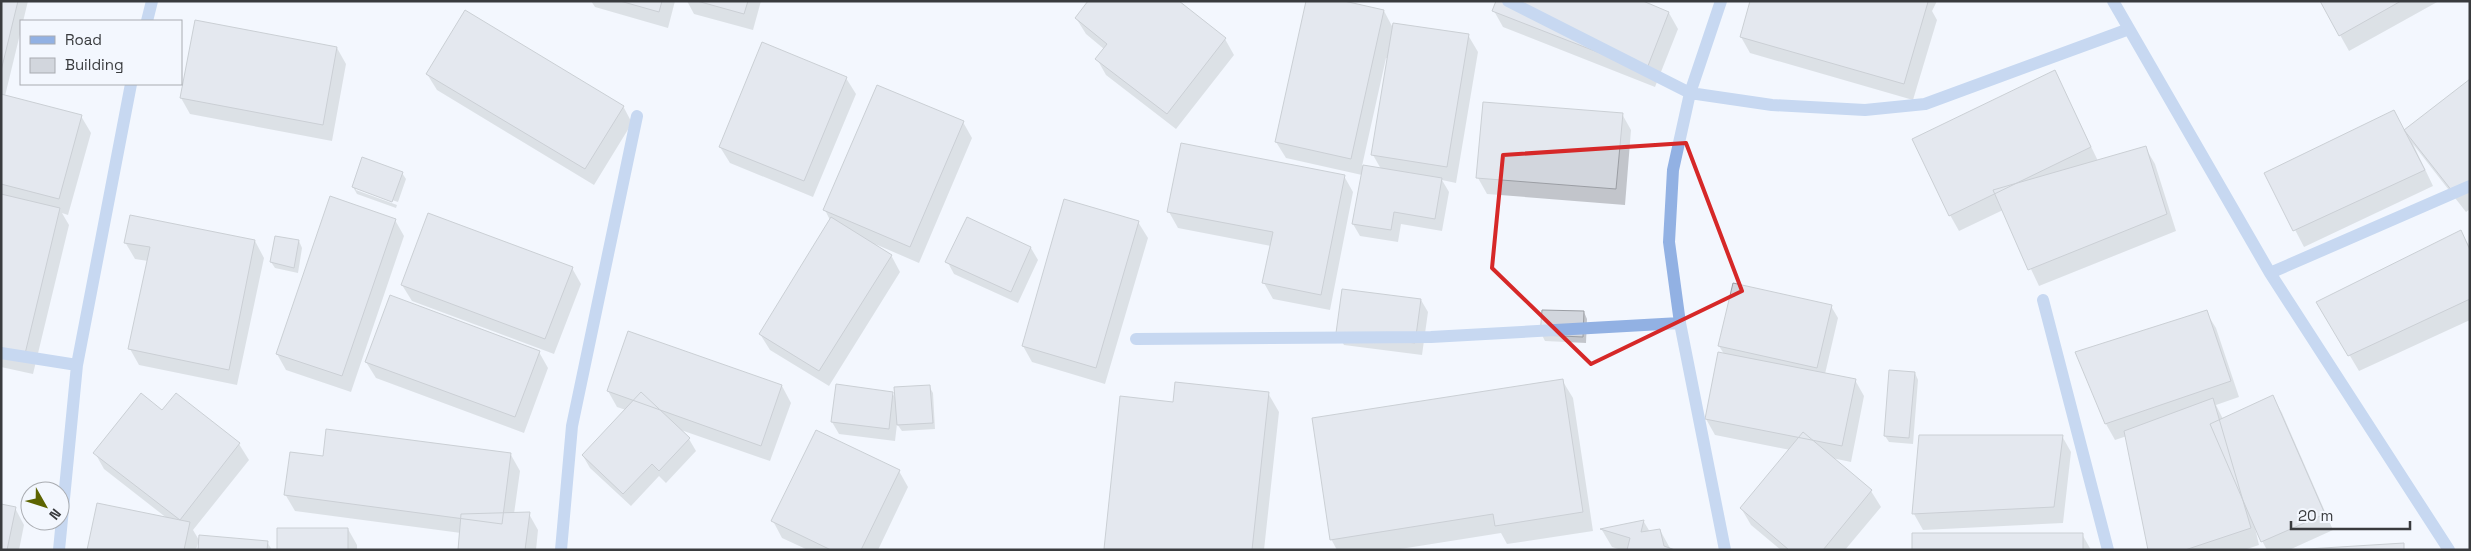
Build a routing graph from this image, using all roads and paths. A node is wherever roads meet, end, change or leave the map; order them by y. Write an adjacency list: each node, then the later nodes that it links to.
1 (152, 1): 5 (street)
2 (1508, 1): 8 (street)
3 (1721, 1): 8 (street)
4 (2114, 1): 6 (street)
5 (147, 20)
6 (2130, 29): 8 (street); 11 (street)
7 (131, 85): 16 (street)
8 (1690, 93): 13 (street)
9 (637, 116): 18 (street)
10 (2470, 186): 11 (street)
11 (2270, 273): 21 (street)
12 (2043, 300): 20 (street)
13 (1680, 323): 14 (street); 19 (street)
14 (1136, 339)
15 (1, 353): 16 (street)
16 (77, 365): 17 (street)
17 (59, 550)
18 (561, 550)
19 (1725, 550)
20 (2108, 550)
21 (2449, 550)

